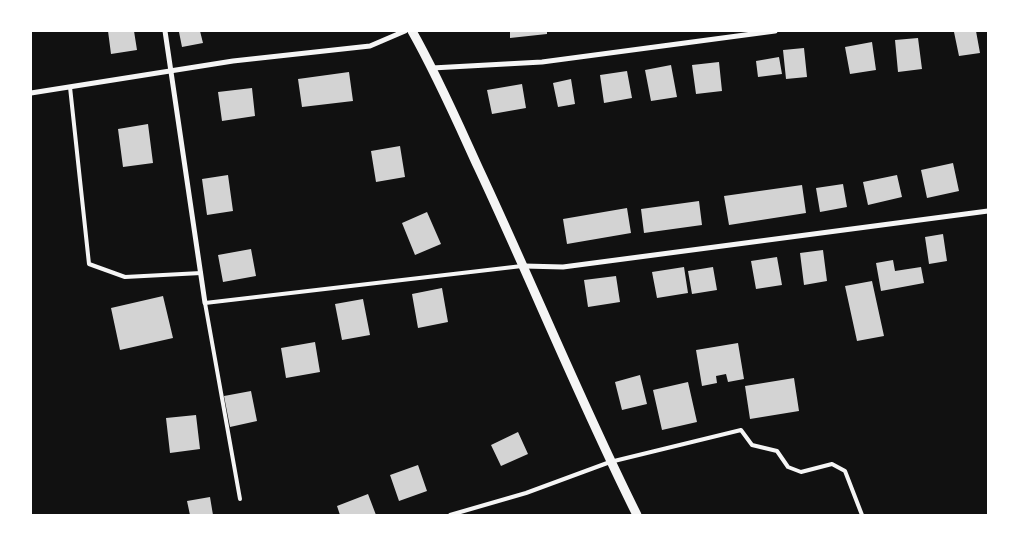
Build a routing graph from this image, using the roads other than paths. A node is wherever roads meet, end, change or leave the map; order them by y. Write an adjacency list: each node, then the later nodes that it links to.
1 (165, 31): 6 (street)
2 (406, 31): 6 (street)
3 (412, 31): 5 (street)
4 (775, 31): 5 (street)
5 (432, 68): 10 (street)
6 (172, 72): 7 (street); 11 (street)
7 (70, 87): 8 (street); 11 (lane)
8 (31, 93)
9 (988, 211): 10 (street)
10 (524, 266): 12 (lane); 13 (street)
11 (201, 273): 12 (street)
12 (205, 303): 14 (lane)
13 (610, 462): 15 (lane); 16 (street); 17 (lane)
14 (240, 499)
15 (450, 515)
16 (637, 515)
17 (862, 515)

